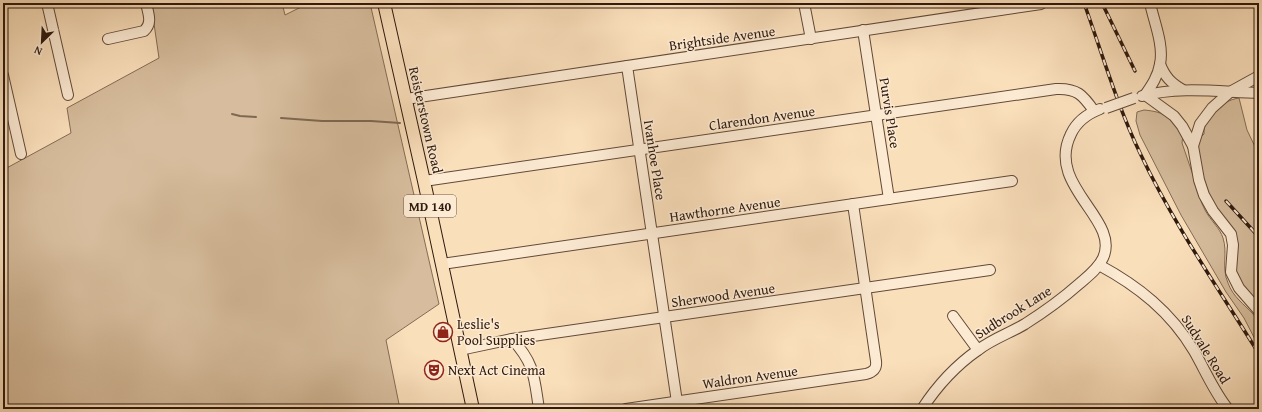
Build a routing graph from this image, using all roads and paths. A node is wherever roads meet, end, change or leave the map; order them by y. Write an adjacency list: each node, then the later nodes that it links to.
1 (47, 3): 17 (street)
2 (146, 3): 8 (street)
3 (384, 3): 19 (main road, Reisterstown Road / MD 140)
4 (804, 3): 9 (street)
5 (1150, 3): 10 (street)
6 (1041, 4): 7 (street, Brightside Avenue)
7 (863, 30): 9 (street, Brightside Avenue); 21 (street, Purvis Place)
8 (108, 39)
9 (810, 39): 11 (street, Brightside Avenue)
10 (1160, 64): 14 (street); 18 (street)
11 (627, 66): 19 (street, Brightside Avenue); 23 (street, Ivanhoe Place)
12 (3, 76): 24 (street)
13 (1259, 76): 15 (street)
14 (1183, 90): 15 (street, Sudbrook Lane); 18 (street, Sudbrook Lane)
15 (1230, 92): 16 (street, Sudbrook Lane); 22 (street)
16 (1259, 93)
17 (68, 95)
18 (1145, 95): 20 (street, Sudbrook Lane, bridge); 22 (street)
19 (406, 99): 25 (main road, Reisterstown Road / MD 140)
20 (1094, 111): 21 (street, Clarendon Avenue); 31 (street, Sudbrook Lane)
21 (876, 115): 23 (street, Clarendon Avenue); 27 (street, Purvis Place)
22 (1193, 146): 34 (street)
23 (639, 150): 25 (street, Clarendon Avenue); 29 (street, Ivanhoe Place)
24 (21, 154)
25 (424, 181): 30 (main road, Reisterstown Road / MD 140)
26 (1012, 181): 27 (street, Hawthorne Avenue)
27 (889, 199): 28 (street, Hawthorne Avenue)
28 (853, 204): 29 (street, Hawthorne Avenue); 33 (street)
29 (652, 234): 30 (street, Hawthorne Avenue); 36 (street, Ivanhoe Place)
30 (442, 264): 38 (main road, Reisterstown Road / MD 140)
31 (1099, 265): 39 (street, Sudbrook Lane); 45 (street, Sudvale Road)
32 (990, 270): 33 (street, Sherwood Avenue)
33 (866, 288): 36 (street, Sherwood Avenue); 40 (street, Waldron Avenue)
34 (1259, 311)
35 (953, 316): 39 (street)
36 (664, 318): 37 (street, Sherwood Avenue); 40 (street, Ivanhoe Place)
37 (512, 339): 38 (street, Sherwood Avenue); 42 (street)
38 (460, 350): 41 (main road, Reisterstown Road / MD 140)
39 (978, 350): 44 (street, Sudbrook Lane)
40 (677, 402): 43 (street, Waldron Avenue)
41 (473, 409)
42 (539, 409)
43 (626, 409)
44 (922, 409)
45 (1228, 409)

